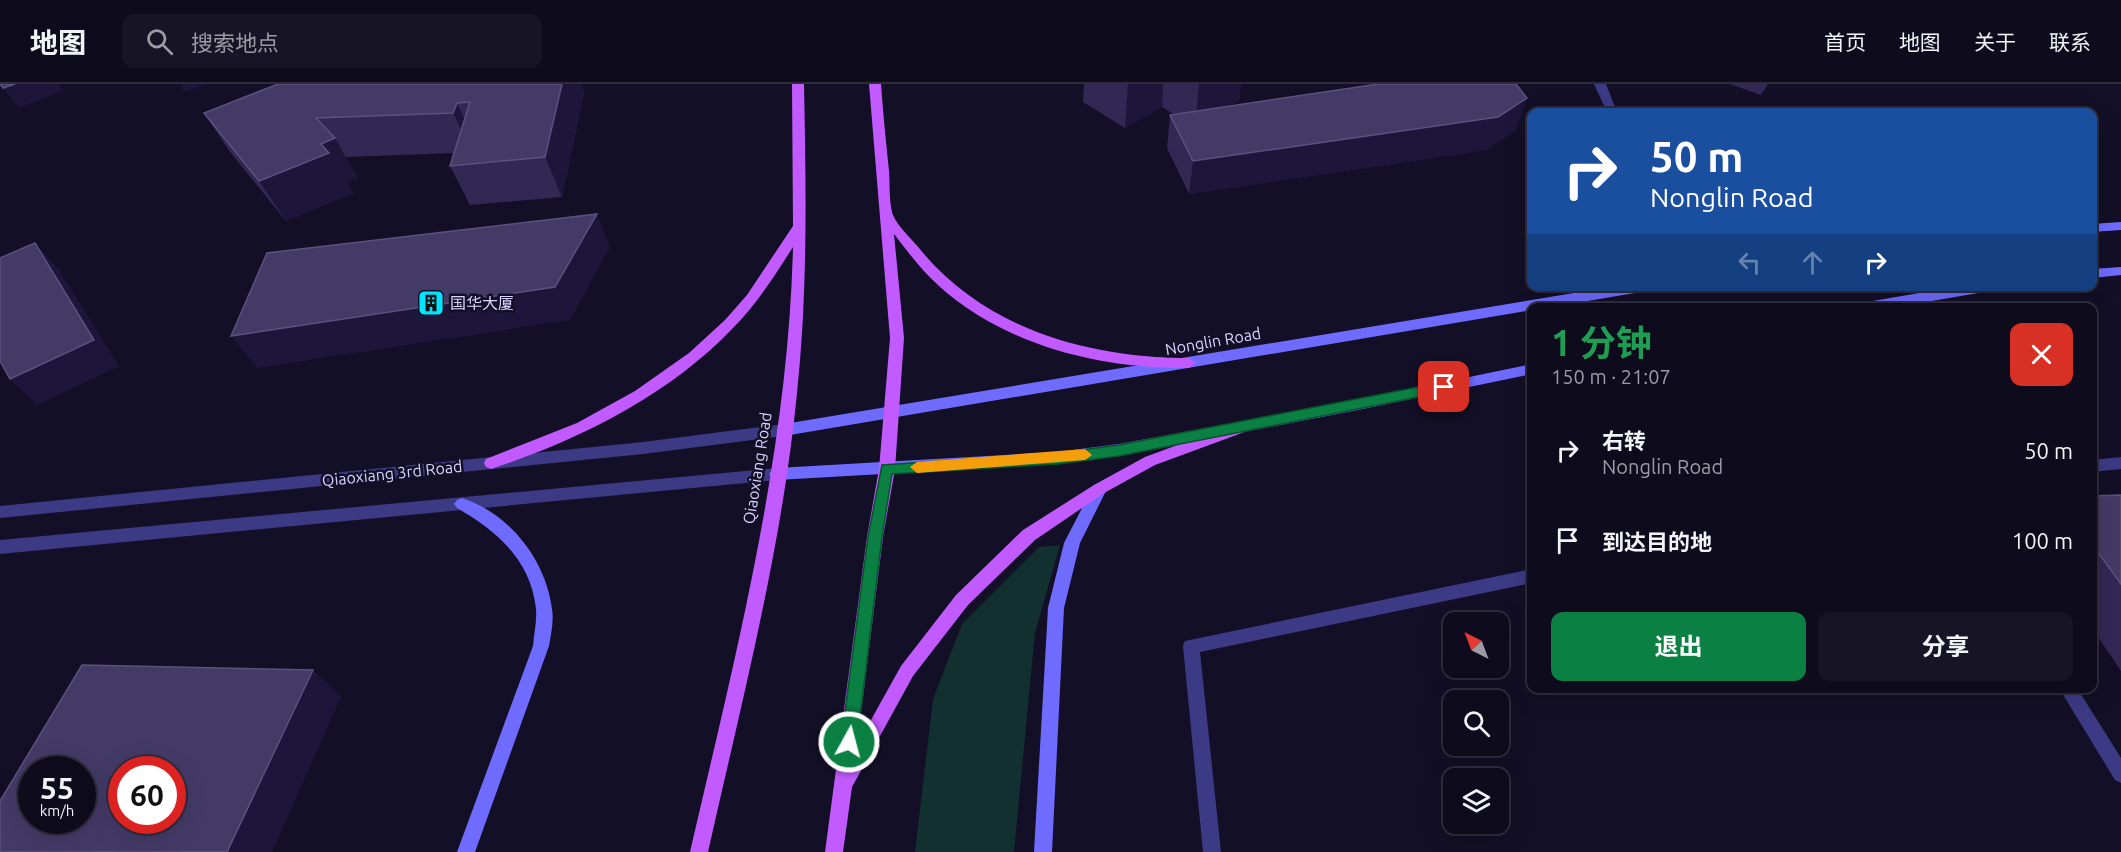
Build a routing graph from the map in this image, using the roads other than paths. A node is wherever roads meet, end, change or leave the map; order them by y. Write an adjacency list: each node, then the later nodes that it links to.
1 (798, 84): 6 (main road, Qiaoxiang Road)
2 (875, 84): 5 (main road)
3 (1600, 84): 4 (street)
4 (1610, 108)
5 (886, 214): 16 (main road); 18 (main road)
6 (799, 226): 20 (main road, Qiaoxiang Road); 21 (main road)
7 (2121, 226): 8 (main road)
8 (2097, 228)
9 (2121, 271): 10 (main road)
10 (2097, 273)
11 (1617, 291): 13 (main road, Nonglin Road)
12 (1961, 291): 14 (main road)
13 (1546, 303)
14 (1890, 303)
15 (1527, 306): 16 (main road, Nonglin Road)
16 (1189, 363): 18 (main road, Nonglin Road)
17 (1527, 370): 19 (main road)
18 (892, 411): 20 (main road, Nonglin Road); 24 (main road)
19 (1245, 426): 24 (main road); 26 (main road)
20 (784, 430): 21 (street, Qiaoxiang 3rd Road); 25 (main road, Qiaoxiang Road)
21 (491, 463): 28 (street, Qiaoxiang 3rd Road)
22 (2121, 463): 23 (street)
23 (2097, 465)
24 (886, 469): 25 (main road); 33 (main road)
25 (777, 474): 27 (street); 35 (main road, Qiaoxiang Road)
26 (1099, 489): 33 (main road); 37 (main road)
27 (462, 504): 29 (street); 34 (main road)
28 (0, 512)
29 (0, 547)
30 (1527, 577): 38 (street)
31 (2070, 693): 32 (street)
32 (2121, 774)
33 (843, 788): 36 (main road)
34 (466, 852)
35 (699, 852)
36 (834, 852)
37 (1042, 852)
38 (1212, 852)

